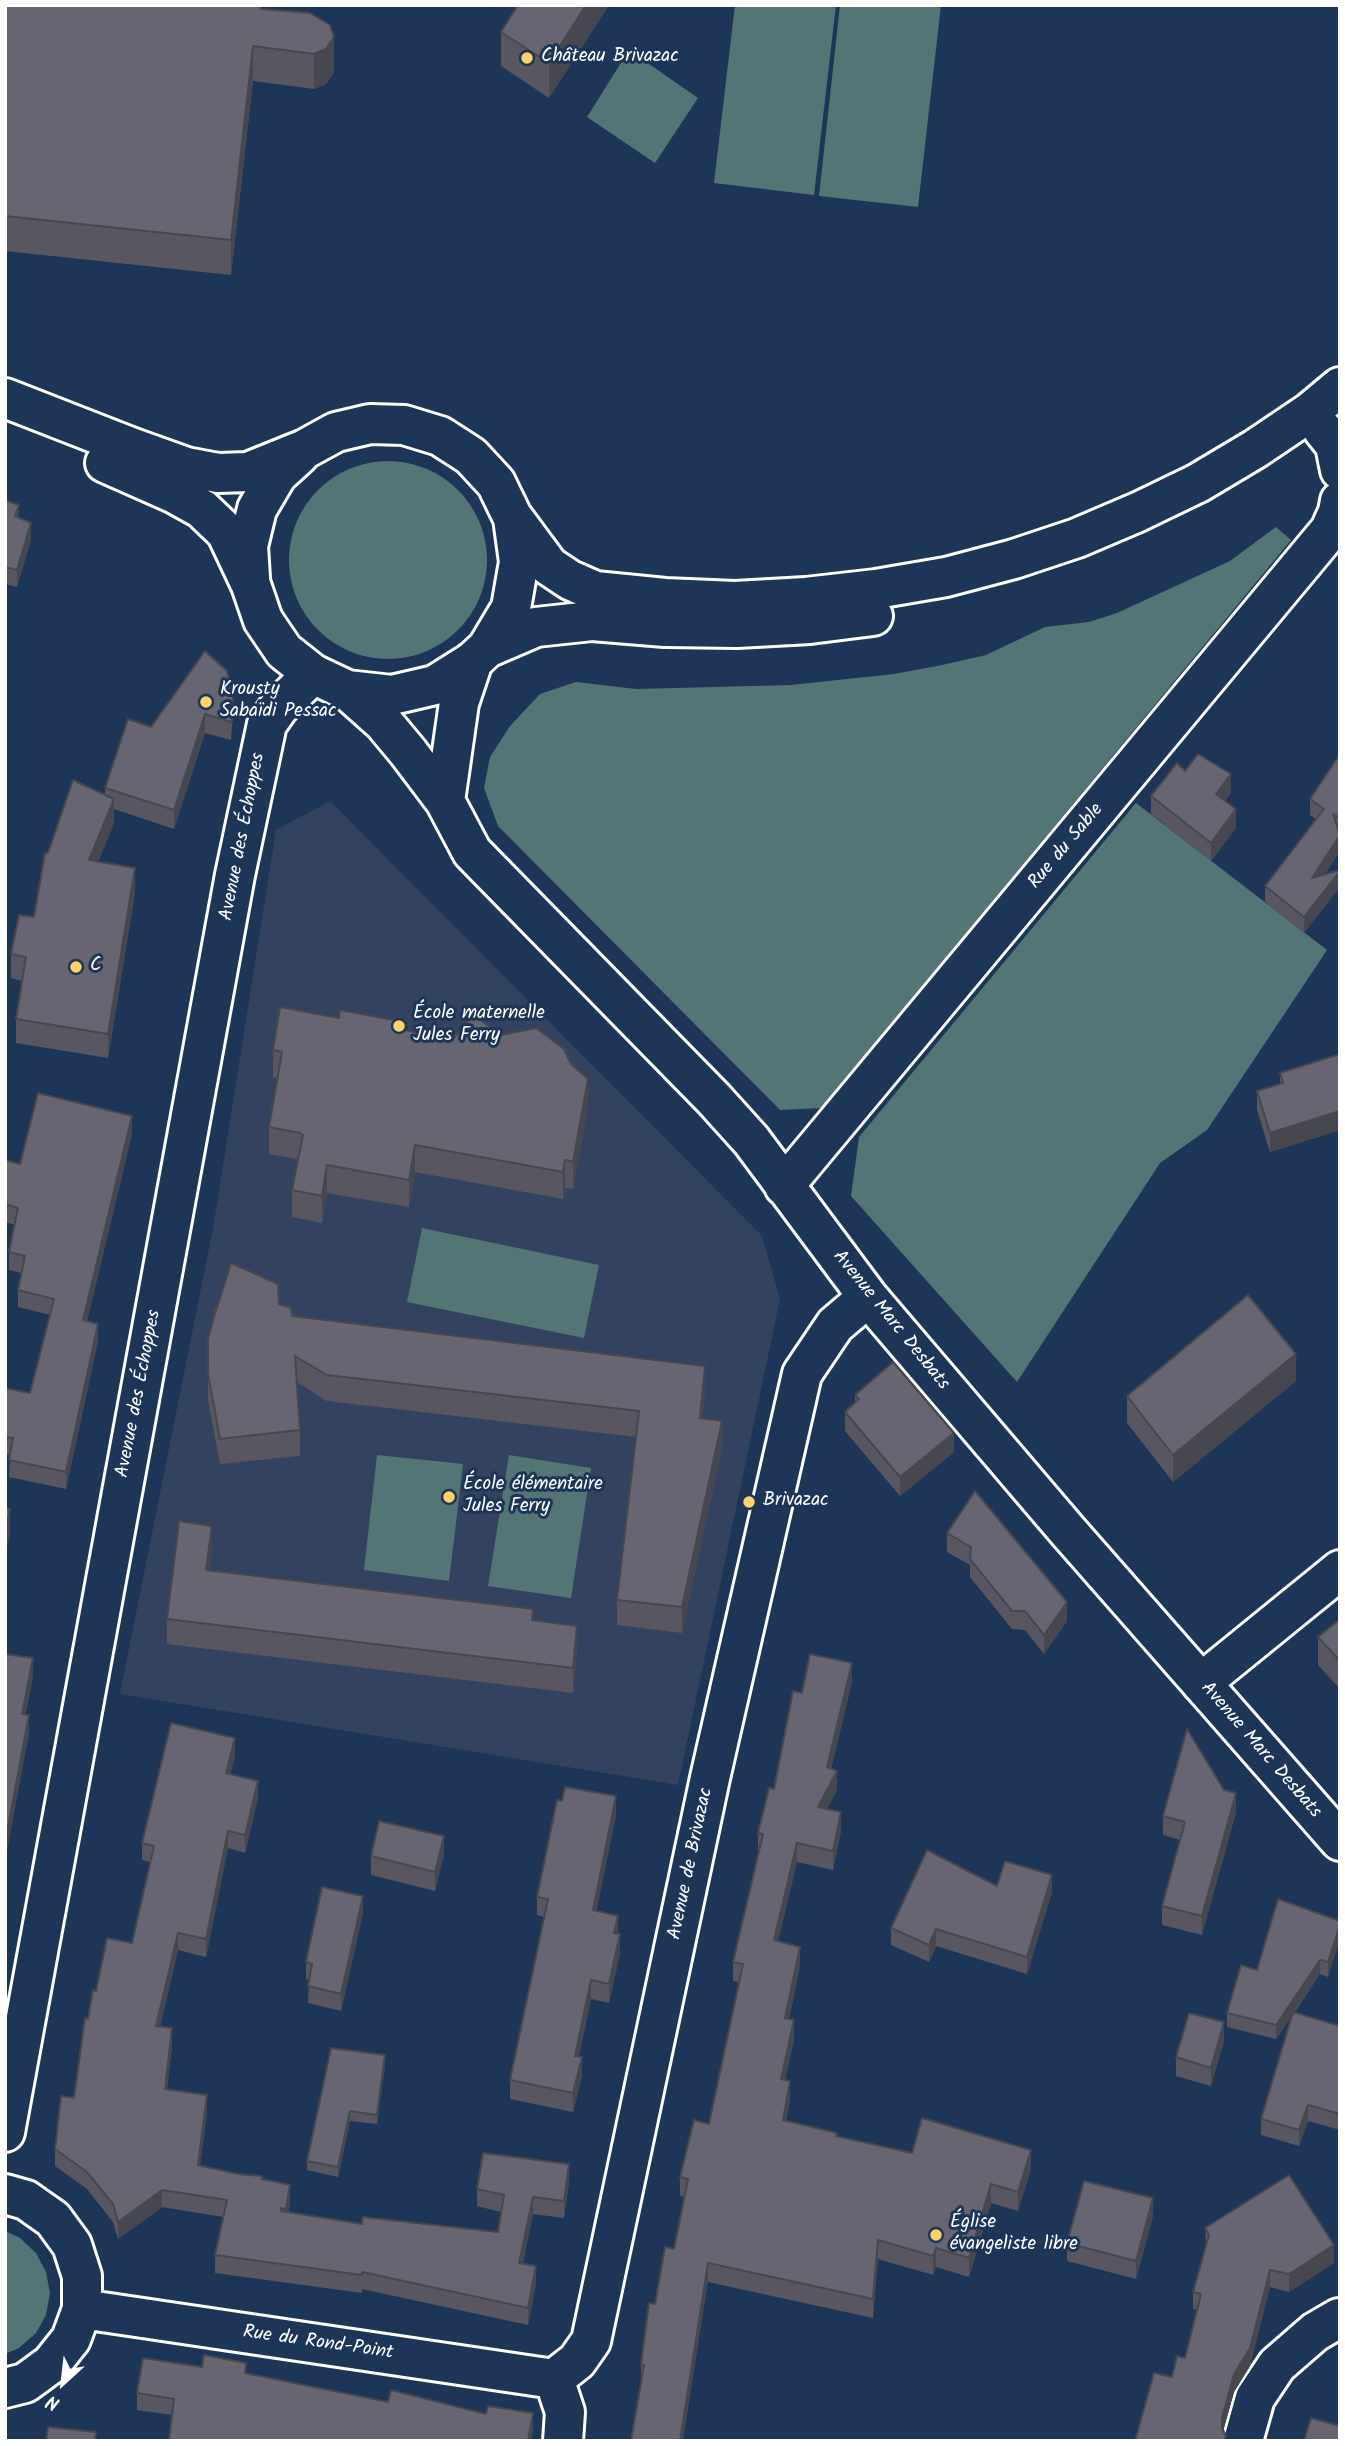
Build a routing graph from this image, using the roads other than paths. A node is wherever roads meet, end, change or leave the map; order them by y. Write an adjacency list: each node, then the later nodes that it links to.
1 (1340, 387): 8 (street)
2 (5, 398): 5 (street)
3 (5, 424): 9 (street)
4 (1332, 424): 6 (street); 10 (street)
5 (305, 449): 8 (street); 9 (street)
6 (1340, 470)
7 (1340, 501): 14 (street, Rue du Sable)
8 (512, 516): 10 (street)
9 (251, 585): 11 (street)
10 (480, 654): 12 (street); 13 (street)
11 (313, 674): 12 (street); 19 (street, Avenue des Échoppes)
12 (347, 690): 13 (street, Avenue Marc Desbats)
13 (445, 801): 14 (street, Avenue Marc Desbats)
14 (784, 1186): 15 (street, Avenue Marc Desbats)
15 (868, 1297): 17 (street, Avenue Marc Desbats); 23 (street, Avenue de Brivazac)
16 (1340, 1570): 17 (street)
17 (1201, 1684): 18 (street, Avenue Marc Desbats)
18 (1340, 1841)
19 (5, 2132)
20 (5, 2194): 21 (street)
21 (82, 2309): 23 (street, Rue du Rond-Point); 24 (street)
22 (1339, 2318): 26 (street)
23 (554, 2379): 25 (street)
24 (5, 2388)
25 (563, 2441)
26 (1243, 2441)

